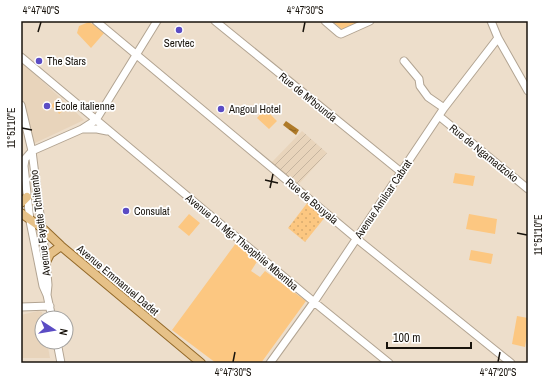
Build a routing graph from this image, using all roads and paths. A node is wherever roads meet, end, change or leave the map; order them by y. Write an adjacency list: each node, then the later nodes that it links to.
1 (96, 21): 8 (street, Rue de Bouyala)
2 (157, 21): 8 (street)
3 (215, 21): 20 (street, Rue de M'bounda)
4 (324, 21): 5 (street)
5 (370, 21)
6 (491, 21): 7 (street)
7 (498, 38): 11 (street); 14 (street, Avenue Amilcar Cabrat)
8 (136, 55): 16 (street); 26 (street, Rue de Bouyala)
9 (21, 57): 16 (street)
10 (404, 61): 14 (street)
11 (525, 78): 12 (street)
12 (528, 91)
13 (21, 105): 19 (street, Avenue Fayette Tchitembo)
14 (444, 108): 15 (street, Avenue Amilcar Cabrat)
15 (439, 116): 20 (street, Avenue Amilcar Cabrat); 21 (street, Rue de Ngamadzoko)
16 (96, 120): 17 (street); 18 (street, Avenue Du Mgr Theophile Mbemba)
17 (82, 129): 18 (street); 19 (street)
18 (109, 132): 30 (street, Avenue Du Mgr Theophile Mbemba)
19 (32, 151): 22 (street, Avenue Fayette Tchitembo); 25 (street, Avenue Fayette Tchitembo)
20 (401, 172): 26 (street, Avenue Amilcar Cabrat)
21 (528, 189)
22 (24, 200): 24 (street, Avenue Fayette Tchitembo)
23 (21, 214): 24 (main road, Avenue Emmanuel Dadet)
24 (30, 221): 25 (main road, Avenue Emmanuel Dadet); 29 (street, Avenue Fayette Tchitembo)
25 (42, 228): 27 (main road, Avenue Emmanuel Dadet); 28 (street, Avenue Fayette Tchitembo)
26 (357, 239): 30 (street, Avenue Amilcar Cabrat); 39 (street, Rue de Bouyala)
27 (61, 246): 28 (main road); 36 (main road, Avenue Emmanuel Dadet)
28 (46, 262): 29 (street, Avenue Fayette Tchitembo)
29 (48, 294): 31 (street, Avenue Fayette Tchitembo)
30 (314, 302): 37 (street, Avenue Amilcar Cabrat); 38 (street, Avenue Du Mgr Theophile Mbemba)
31 (50, 306): 32 (street); 33 (street, Avenue Fayette Tchitembo)
32 (21, 307)
33 (51, 310)
34 (59, 350): 35 (street)
35 (61, 363)
36 (201, 363)
37 (270, 363)
38 (389, 363)
39 (511, 363)

